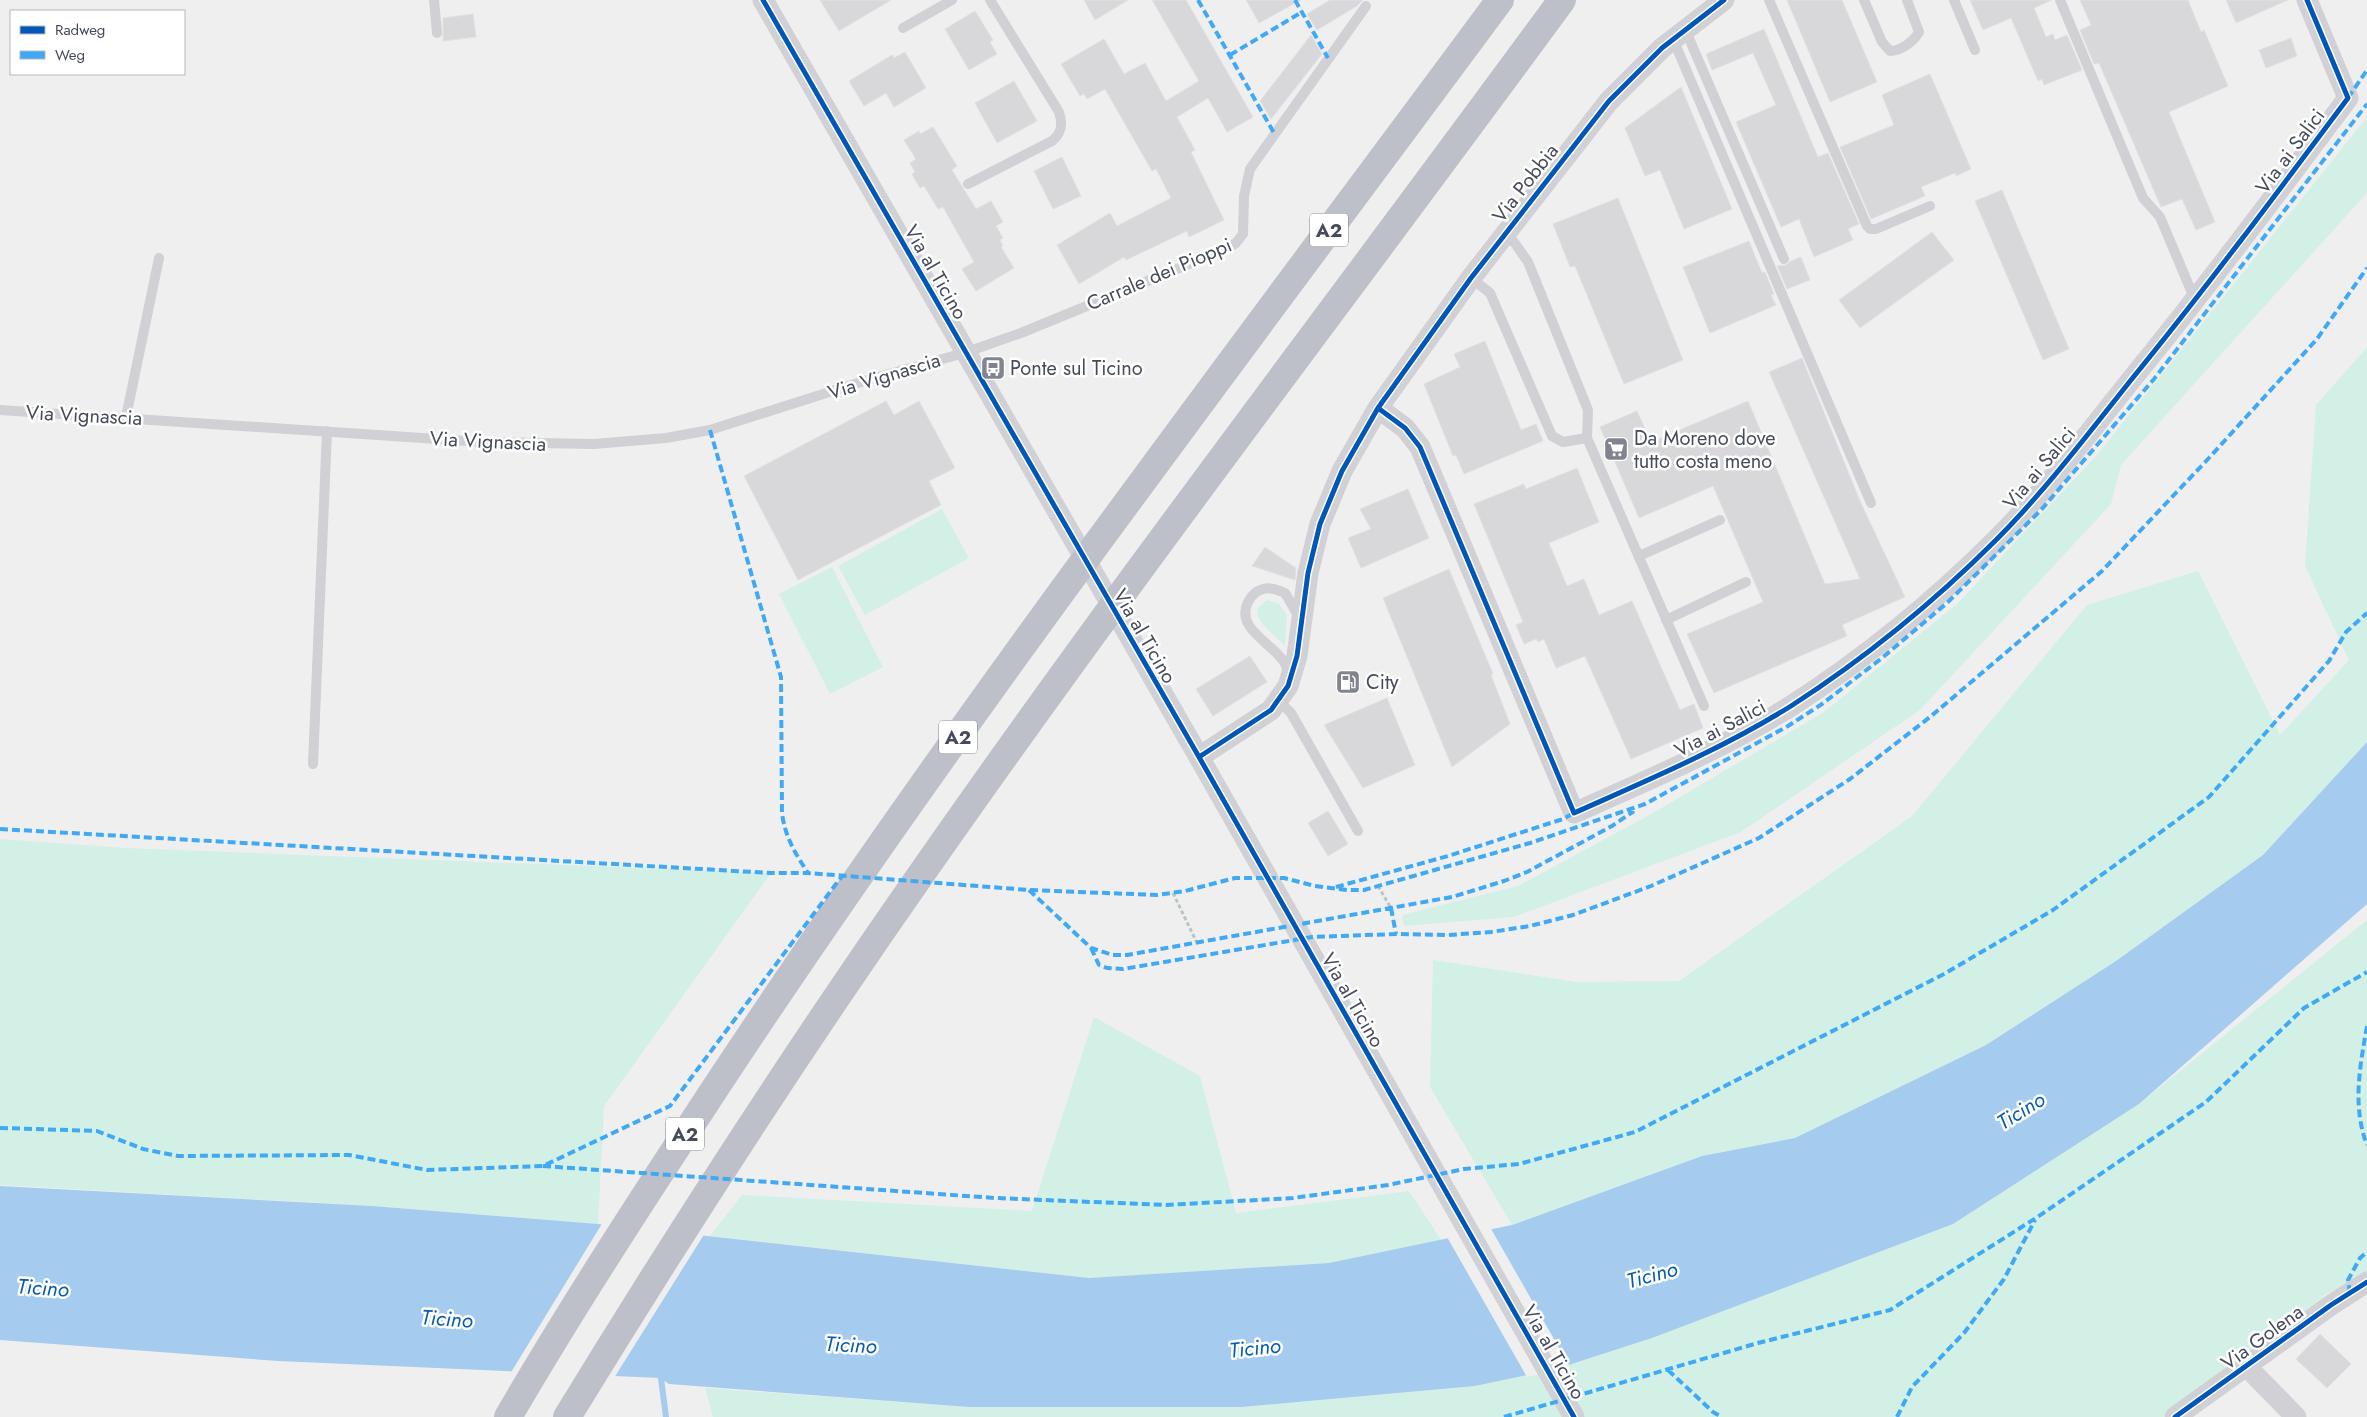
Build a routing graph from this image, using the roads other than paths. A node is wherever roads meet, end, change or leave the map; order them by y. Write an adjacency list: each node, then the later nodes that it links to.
1 (434, 0): 16 (lane)
2 (764, 0): 26 (street, Via al Ticino)
3 (952, 0): 15 (lane)
4 (990, 0): 19 (lane)
5 (1500, 0): 45 (highway, A2)
6 (1564, 0): 46 (highway, A2)
7 (1724, 0): 17 (street, Via Pobbia)
8 (1769, 0): 20 (lane)
9 (1864, 0): 10 (lane)
10 (1907, 0)
11 (1954, 0): 18 (lane)
12 (2060, 0): 25 (lane)
13 (2307, 0): 25 (street, Via ai Salici)
14 (1366, 6): 26 (lane, Carrale dei Pioppi)
15 (902, 28)
16 (437, 33)
17 (1679, 34): 21 (street, Via Pobbia); 23 (lane); 32 (lane)
18 (1975, 50)
19 (968, 184)
20 (1930, 206)
21 (1504, 234): 24 (street, Via Pobbia); 31 (lane)
22 (159, 258): 29 (lane)
23 (1784, 259)
24 (1471, 278): 27 (street, Via Pobbia); 31 (lane)
25 (2196, 301): 27 (street, Via ai Salici)
26 (964, 352): 30 (lane, Via Vignascia); 40 (street, Via al Ticino)
27 (1378, 408): 37 (street, Via Pobbia)
28 (0, 410): 29 (lane, Via Vignascia)
29 (126, 417): 30 (lane, Via Vignascia)
30 (327, 431): 41 (lane)
31 (1587, 438): 34 (lane)
32 (1871, 503)
33 (1720, 520): 34 (lane)
34 (1639, 556): 36 (lane)
35 (1746, 582): 36 (lane)
36 (1666, 620): 39 (lane)
37 (1302, 622): 38 (street, Via Pobbia); 38 (lane)
38 (1284, 693): 40 (street); 42 (lane)
39 (1704, 706)
40 (1199, 758): 47 (street, Via al Ticino)
41 (313, 764)
42 (1358, 831)
43 (2367, 1282): 44 (street, Via Golena)
44 (2247, 1367): 48 (street, Via Golena); 49 (street)
45 (508, 1417)
46 (567, 1417)
47 (1574, 1417)
48 (2175, 1417)
49 (2296, 1417)

